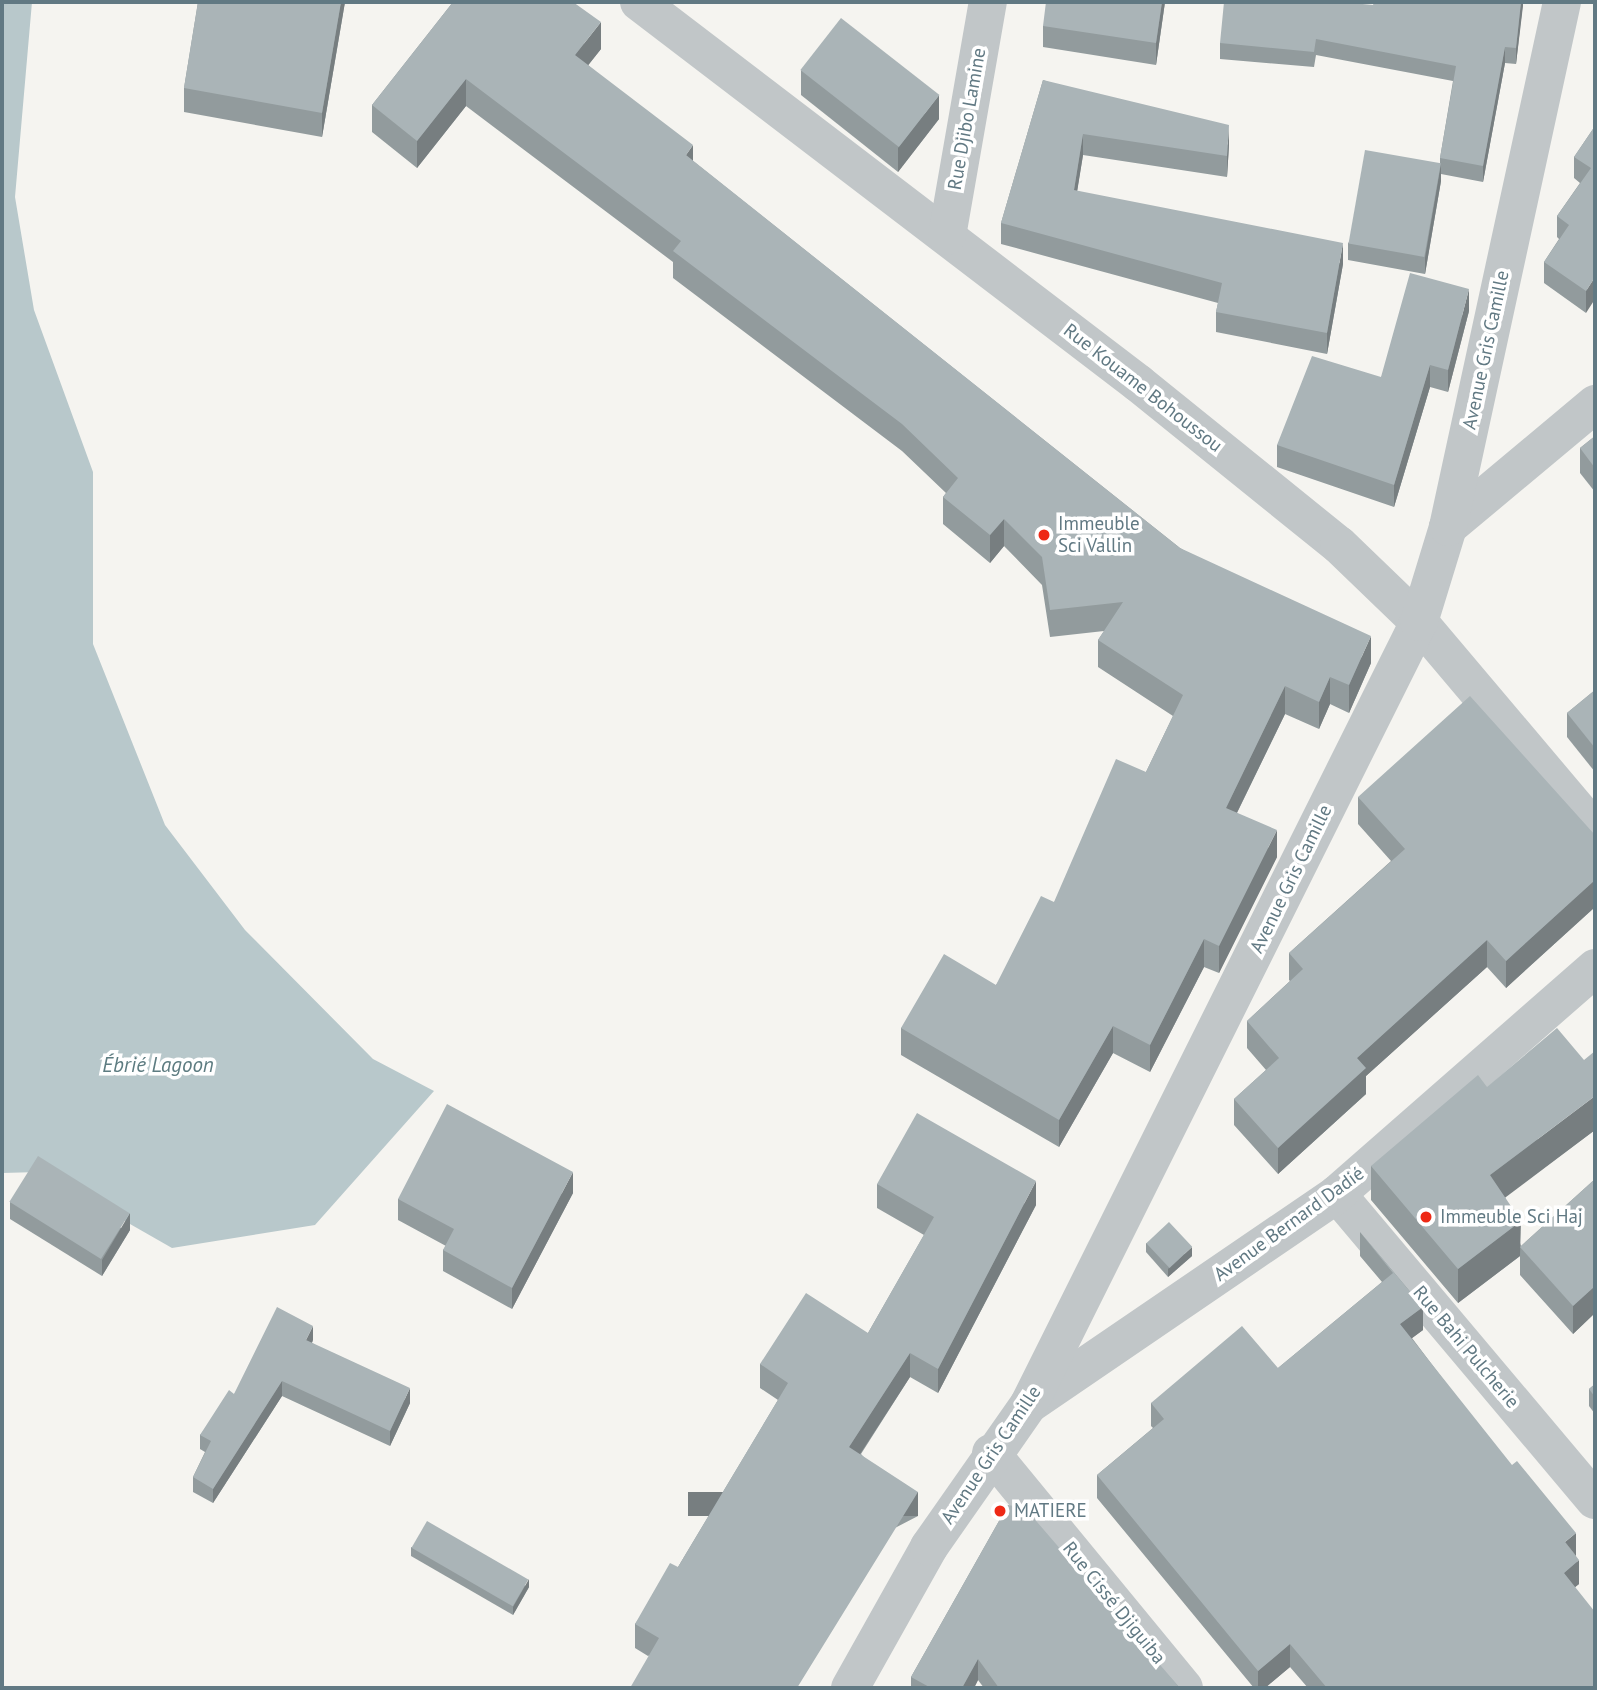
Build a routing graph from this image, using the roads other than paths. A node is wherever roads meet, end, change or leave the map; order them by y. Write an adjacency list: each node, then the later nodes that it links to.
1 (639, 2): 4 (street, Rue Kouame Bohoussou)
2 (988, 2): 4 (street, Rue Djibo Lamine)
3 (1562, 2): 6 (street, Avenue Gris Camille)
4 (947, 236): 7 (street, Rue Kouame Bohoussou)
5 (1595, 404): 6 (street)
6 (1448, 527): 7 (street, Avenue Gris Camille)
7 (1419, 622): 8 (street, Rue Kouame Bohoussou); 11 (street, Avenue Gris Camille)
8 (1595, 830)
9 (1595, 968): 10 (street, Avenue Bernard Dadié)
10 (1337, 1194): 11 (street, Avenue Bernard Dadié); 13 (street, Rue Bahi Pulcherie)
11 (1029, 1405): 12 (street, Avenue Gris Camille)
12 (991, 1453): 14 (street, Avenue Gris Camille); 15 (street, Rue Cissé Djiguiba)
13 (1595, 1500)
14 (850, 1688)
15 (1184, 1688)

